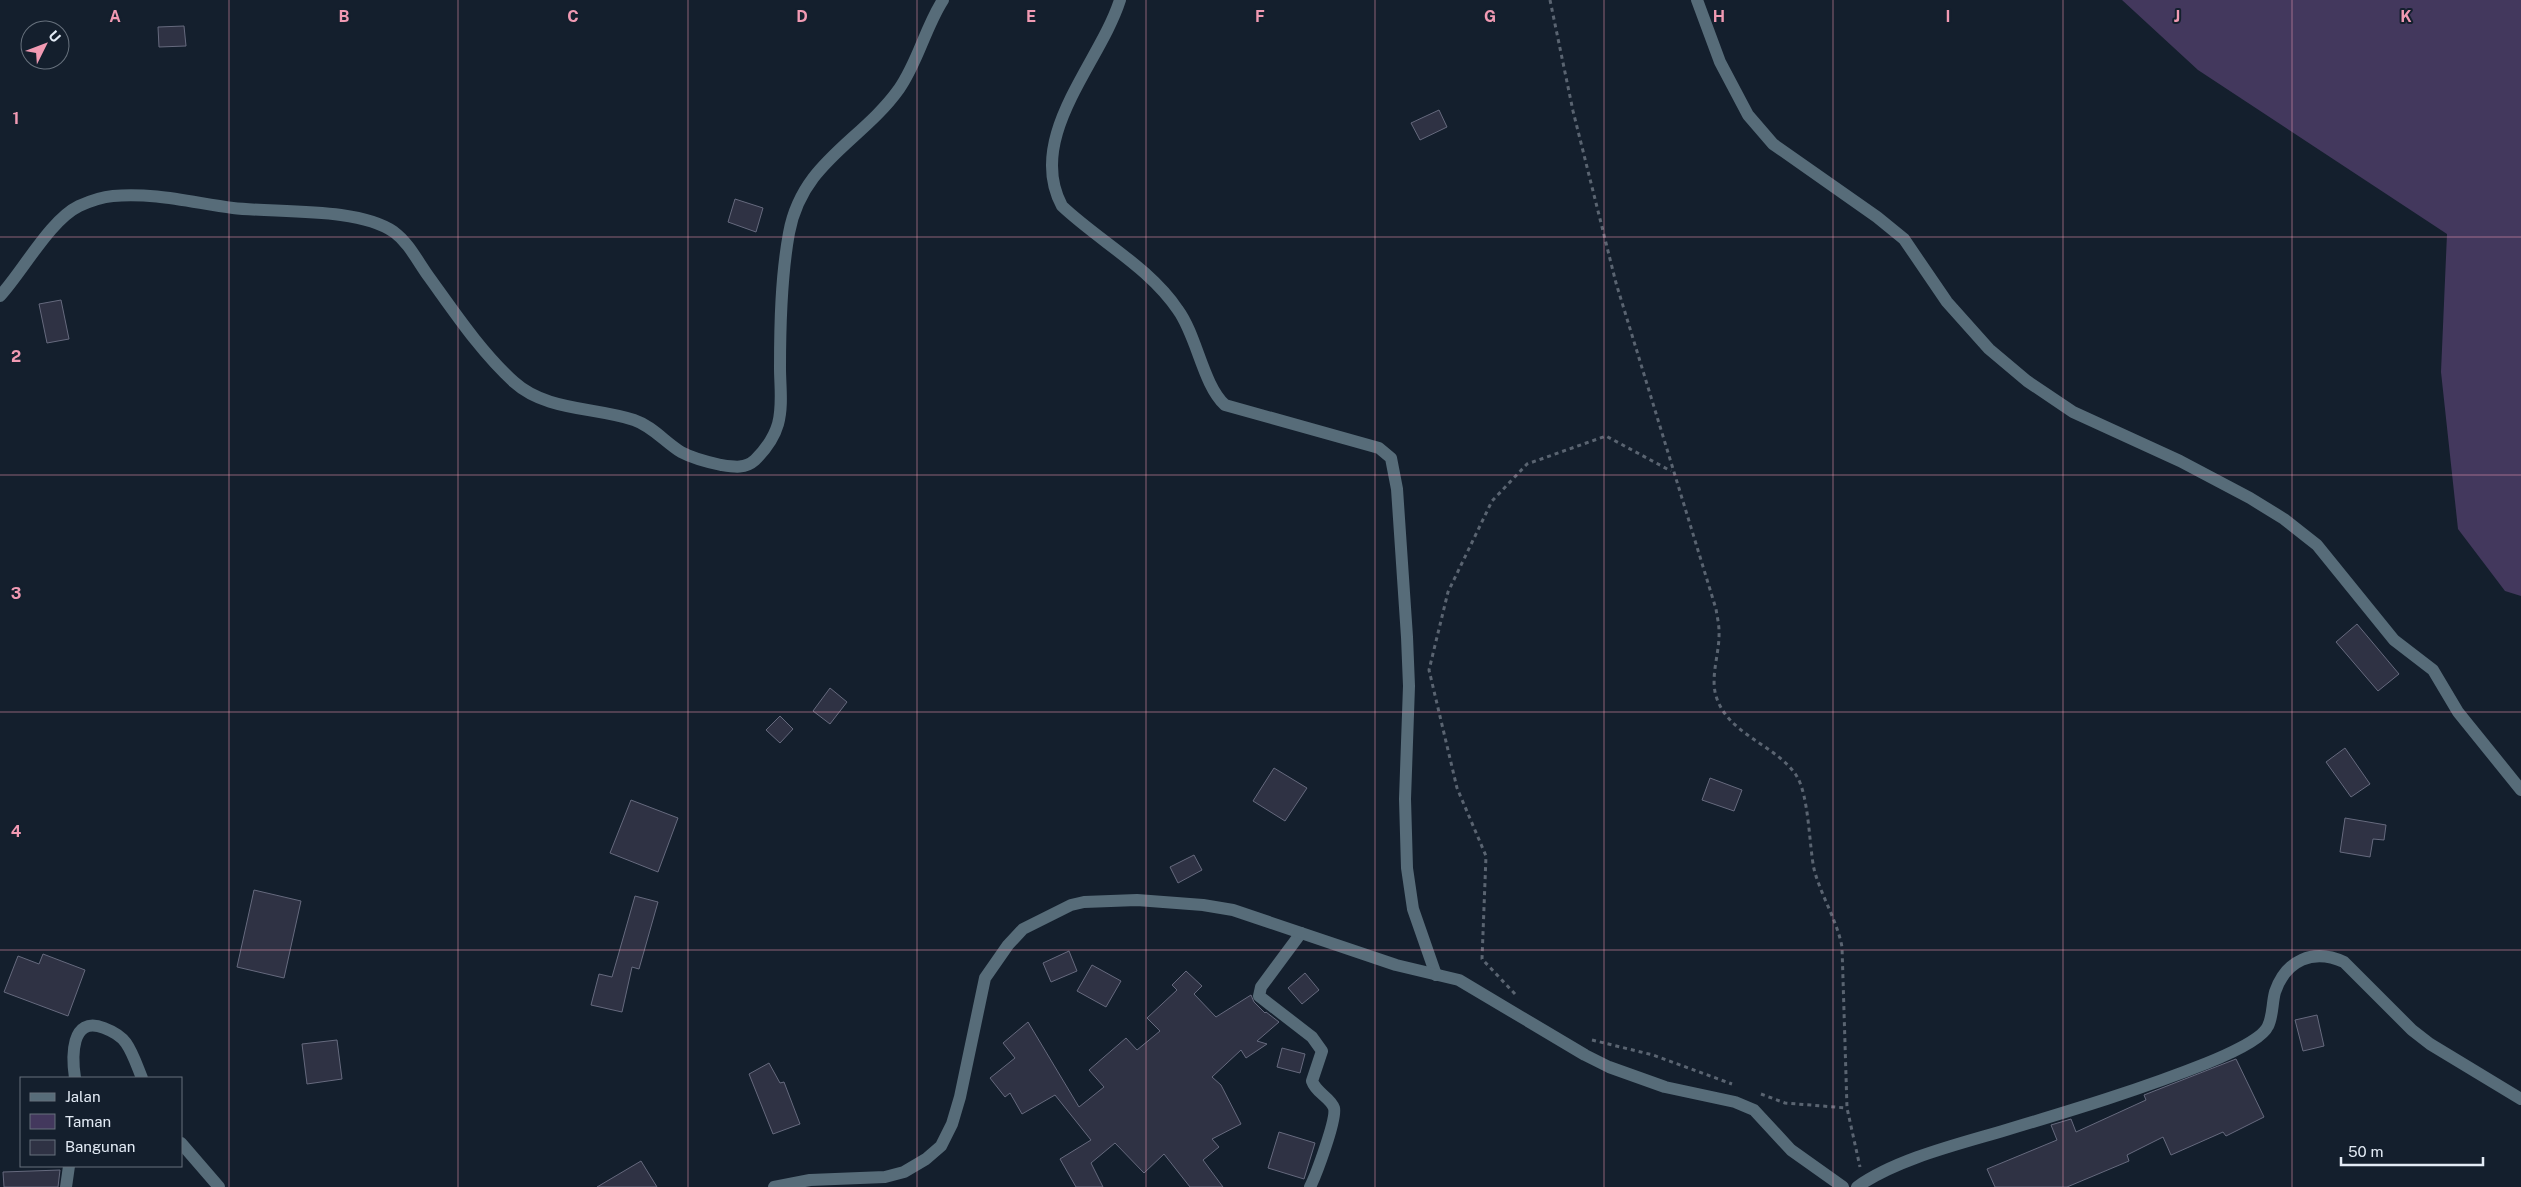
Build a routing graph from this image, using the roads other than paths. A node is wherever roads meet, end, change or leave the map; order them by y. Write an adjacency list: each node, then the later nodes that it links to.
1 (943, 0): 4 (street)
2 (1120, 0): 7 (street)
3 (1697, 0): 5 (street)
4 (0, 296)
5 (2521, 790)
6 (1301, 933): 7 (street); 16 (street); 17 (street)
7 (1436, 975): 18 (street)
8 (74, 1077): 9 (street)
9 (142, 1077)
10 (2521, 1099): 13 (street)
11 (182, 1144): 15 (street)
12 (68, 1167): 14 (street)
13 (1861, 1185)
14 (66, 1187)
15 (219, 1187)
16 (774, 1187)
17 (1310, 1187)
18 (1843, 1187)

